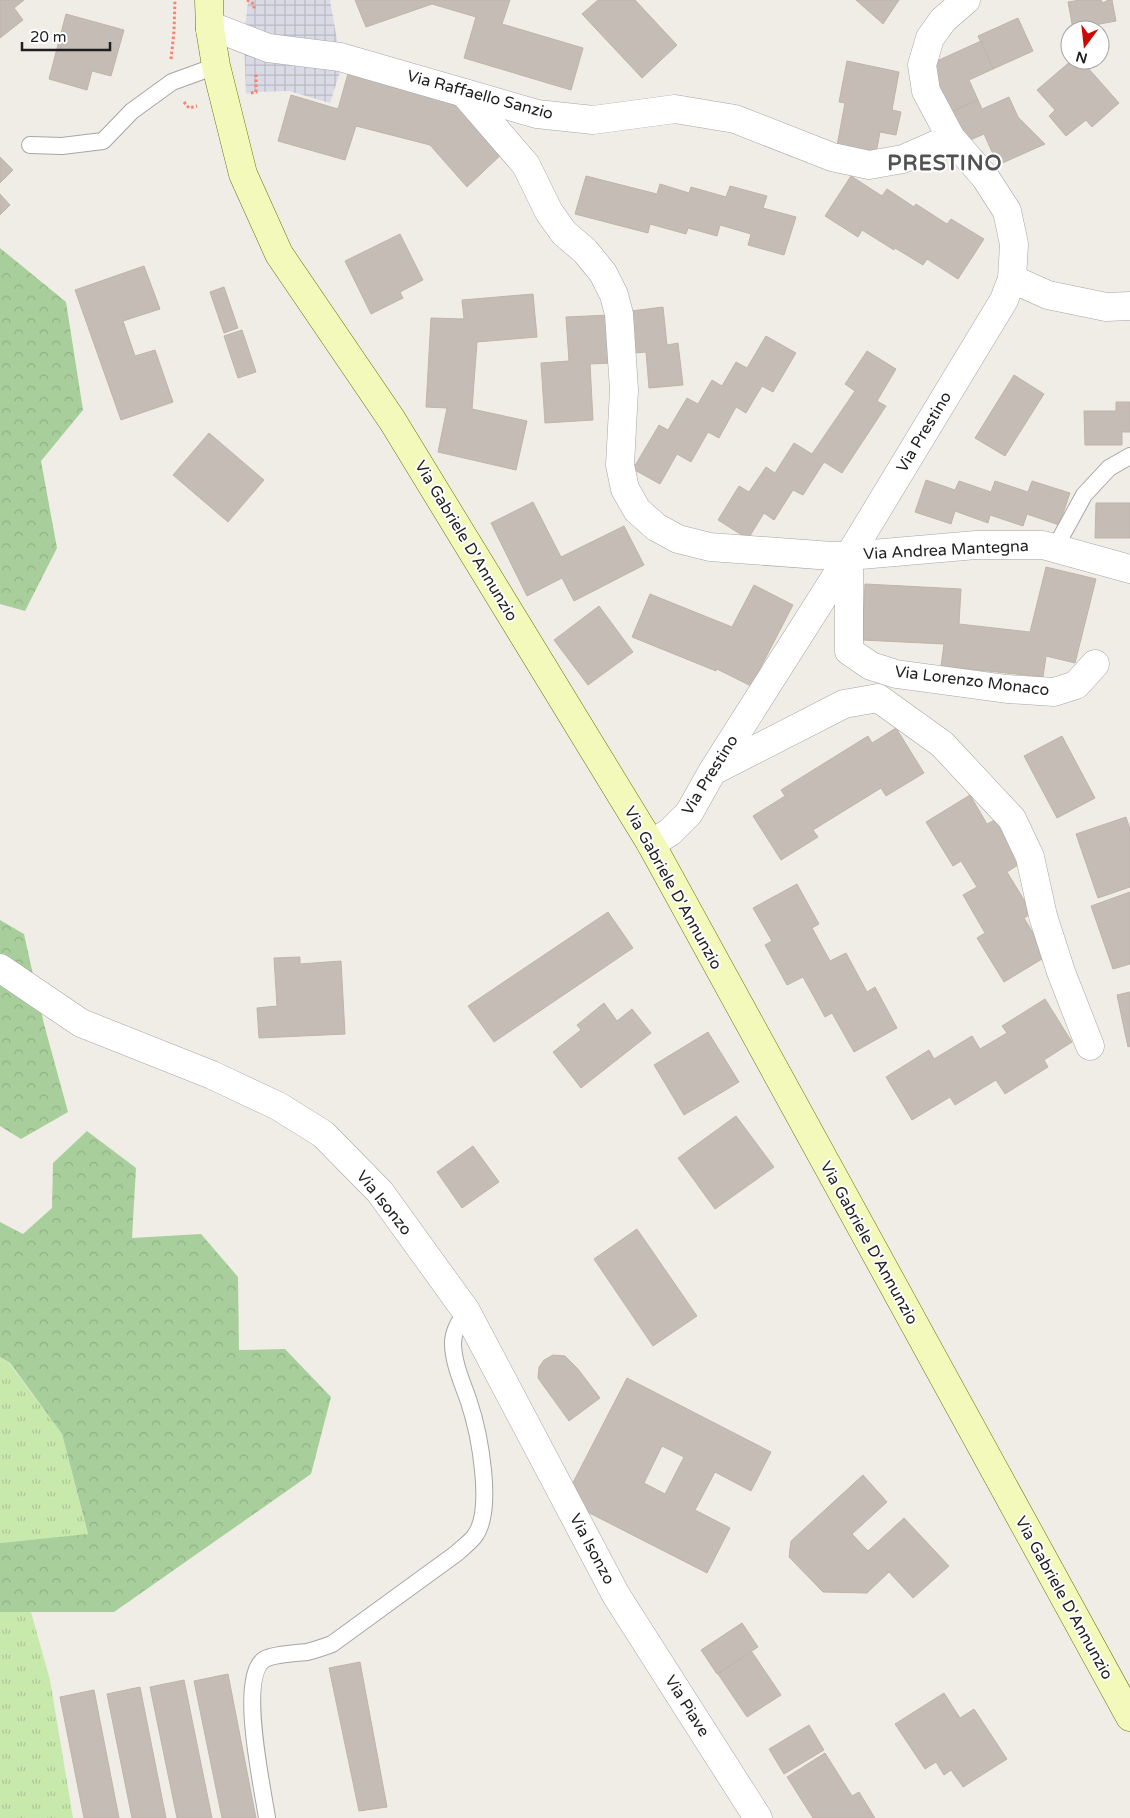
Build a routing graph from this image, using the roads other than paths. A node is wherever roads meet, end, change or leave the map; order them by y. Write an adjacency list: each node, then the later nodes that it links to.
1 (208, 0): 4 (main road, Via Gabriele D'Annunzio)
2 (220, 0): 4 (main road, Via Gabriele D'Annunzio)
3 (966, 0): 7 (street, Via Prestino)
4 (215, 29): 5 (main road, Via Gabriele D'Annunzio); 6 (street, Via Raffaello Sanzio)
5 (216, 66): 8 (lane); 17 (main road, Via Gabriele D'Annunzio)
6 (464, 93): 7 (street, Via Raffaello Sanzio); 13 (street, Via Andrea Mantegna)
7 (951, 138): 9 (street, Via Prestino)
8 (30, 145)
9 (1012, 279): 10 (street); 13 (street, Via Prestino)
10 (1130, 306)
11 (1130, 456): 12 (lane)
12 (1055, 548): 13 (street, Via Andrea Mantegna); 14 (street, Via Andrea Mantegna)
13 (849, 556): 15 (street, Via Lorenzo Monaco); 16 (street, Via Prestino)
14 (1130, 568)
15 (1095, 664)
16 (712, 772): 17 (street, Via Prestino); 19 (street)
17 (651, 844): 22 (main road, Via Gabriele D'Annunzio)
18 (0, 968): 20 (street, Via Isonzo)
19 (1090, 1046)
20 (466, 1311): 21 (street, Via Isonzo); 23 (lane)
21 (616, 1595): 24 (street, Via Piave)
22 (1130, 1717)
23 (267, 1818)
24 (758, 1818)

